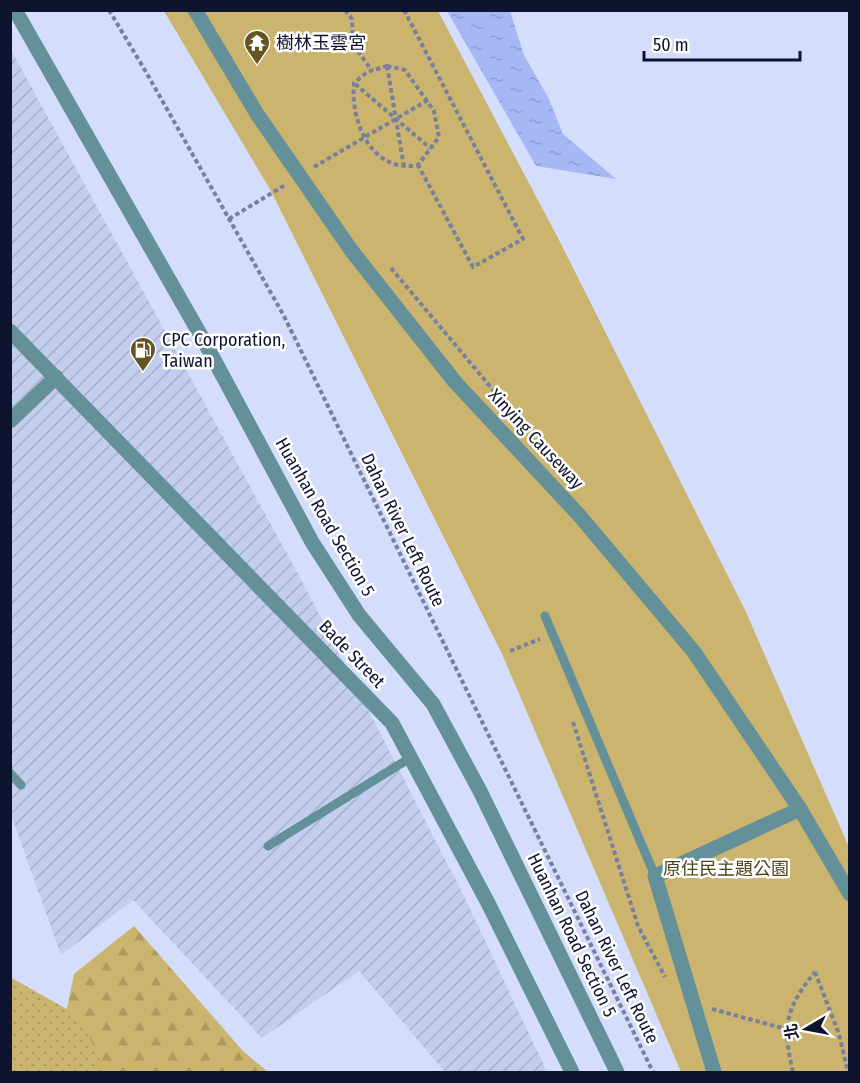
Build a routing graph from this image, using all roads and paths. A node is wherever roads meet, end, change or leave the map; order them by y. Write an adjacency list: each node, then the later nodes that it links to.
1 (15, 10): 37 (street, Huanhan Road Section 5)
2 (109, 10): 16 (path, Dahan River Left Route)
3 (195, 10): 29 (street, Xinying Causeway)
4 (345, 10): 7 (path)
5 (404, 10): 13 (path)
6 (387, 66): 7 (path); 9 (path); 10 (path)
7 (372, 71): 8 (path)
8 (354, 83): 10 (path); 11 (path)
9 (428, 100): 10 (path); 12 (path)
10 (396, 119): 11 (path); 12 (path); 14 (path)
11 (366, 138): 14 (path)
12 (430, 148): 13 (path)
13 (418, 165): 14 (path)
14 (404, 167)
15 (268, 197): 16 (path)
16 (229, 219): 38 (path, Dahan River Left Route)
17 (10, 331): 18 (street, Bade Street)
18 (56, 377): 19 (street); 26 (street, Bade Street)
19 (10, 421)
20 (545, 616): 21 (lane)
21 (553, 634): 22 (path); 31 (lane)
22 (541, 638): 23 (path); 24 (path)
23 (546, 647)
24 (510, 651)
25 (571, 713): 33 (path)
26 (410, 758): 30 (lane); 36 (street, Bade Street)
27 (10, 773): 28 (lane)
28 (21, 785)
29 (800, 809): 31 (street); 32 (street, Xinying Causeway)
30 (268, 846)
31 (655, 876): 34 (street)
32 (849, 894)
33 (670, 986)
34 (694, 1004): 35 (path); 39 (street)
35 (786, 1029): 40 (path); 41 (path)
36 (572, 1072)
37 (617, 1072)
38 (652, 1072)
39 (714, 1072)
40 (793, 1072)
41 (848, 1072)

